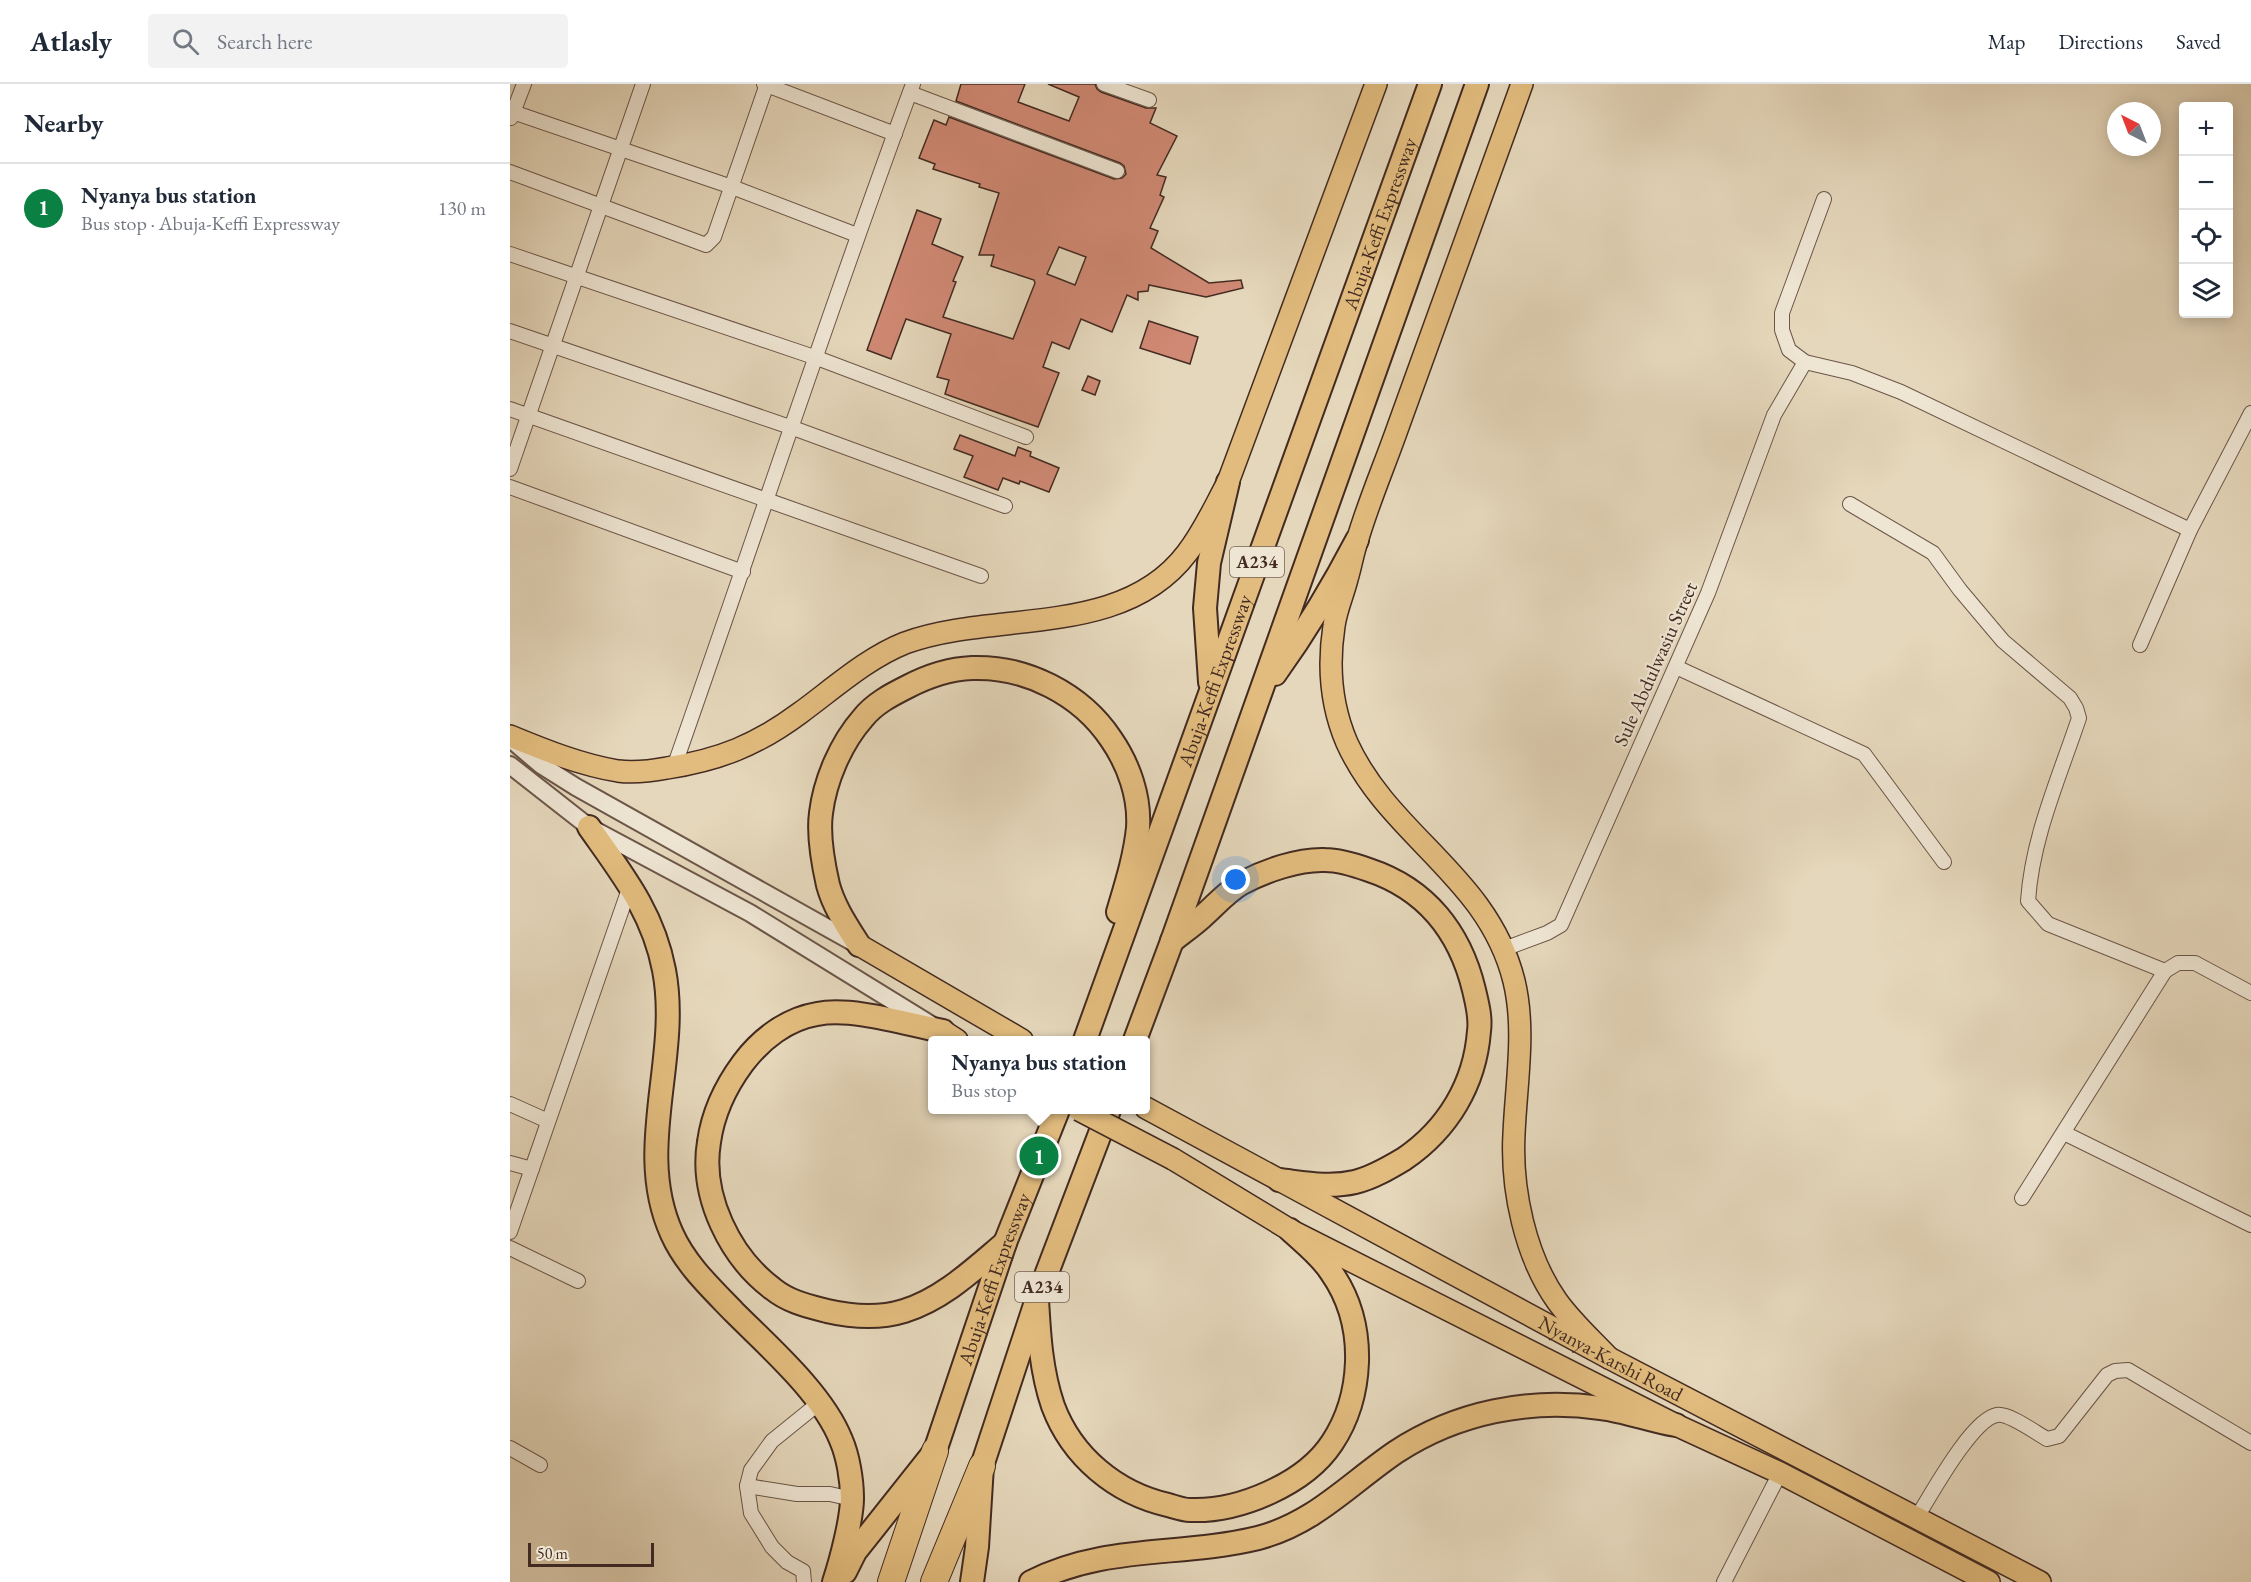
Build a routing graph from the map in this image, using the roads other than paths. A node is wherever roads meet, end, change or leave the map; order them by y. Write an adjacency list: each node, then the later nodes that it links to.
1 (524, 84): 11 (street)
2 (643, 84): 13 (street)
3 (766, 84): 12 (street); 16 (street)
4 (1104, 84): 10 (street)
5 (1376, 84): 32 (main road)
6 (1431, 84): 43 (highway, Abuja-Keffi Expressway / A234)
7 (1478, 84): 44 (highway, A234)
8 (1522, 84): 38 (main road)
9 (911, 89): 12 (street); 14 (street)
10 (1149, 100)
11 (511, 115): 13 (street)
12 (895, 134): 19 (street)
13 (620, 148): 16 (street); 18 (street)
14 (1117, 171)
15 (510, 172): 18 (street)
16 (732, 187): 18 (street); 19 (street)
17 (1824, 199): 25 (street)
18 (601, 206): 21 (street)
19 (857, 236): 24 (street)
20 (510, 254): 21 (street)
21 (576, 277): 23 (street); 24 (street)
22 (510, 331): 23 (street)
23 (552, 347): 28 (street); 29 (street)
24 (817, 358): 29 (street); 30 (street)
25 (1806, 362): 37 (street); 42 (street, Sule Abdulwasiu Street)
26 (510, 409): 28 (street)
27 (2251, 413): 37 (street)
28 (528, 415): 31 (street); 34 (street)
29 (792, 428): 34 (street); 36 (street)
30 (1026, 437)
31 (510, 469)
32 (1227, 482): 43 (highway); 47 (main road)
33 (510, 487): 39 (street)
34 (767, 500): 39 (street); 40 (street)
35 (1850, 504): 54 (street)
36 (1005, 506)
37 (2190, 530): 41 (street)
38 (1357, 540): 44 (highway); 53 (main road)
39 (742, 572): 47 (street)
40 (981, 576)
41 (2140, 645)
42 (1676, 668): 49 (street); 53 (street, Sule Abdulwasiu Street)
43 (1210, 693): 56 (highway, Abuja-Keffi Expressway / A234)
44 (1259, 697): 51 (highway, A234)
45 (510, 737): 47 (main road); 52 (street)
46 (510, 765): 48 (street)
47 (674, 767)
48 (589, 827): 50 (highway); 57 (street)
49 (1944, 862)
50 (630, 886): 66 (street); 80 (highway)
51 (1172, 941): 60 (highway, A234); 70 (highway)
52 (859, 945): 56 (highway); 58 (main road)
53 (1504, 949): 79 (main road)
54 (2165, 971): 55 (street); 67 (street)
55 (2251, 993)
56 (1098, 1009): 59 (highway, Abuja-Keffi Expressway / A234)
57 (950, 1036): 75 (highway)
58 (1014, 1036)
59 (1087, 1036)
60 (1137, 1036)
61 (510, 1104): 66 (street)
62 (1150, 1110): 70 (main road, Nyanya-Karshi Road)
63 (1056, 1114): 75 (highway, Abuja-Keffi Expressway / A234)
64 (1088, 1114): 73 (main road, Nyanya-Karshi Road, bridge)
65 (1107, 1114): 78 (highway, A234)
66 (548, 1121): 69 (street)
67 (2064, 1133): 71 (street); 72 (street)
68 (510, 1163): 69 (street)
69 (532, 1169): 74 (street)
70 (1279, 1180): 79 (main road, Nyanya-Karshi Road)
71 (2022, 1198)
72 (2251, 1225)
73 (1290, 1230): 78 (highway); 81 (main road, Nyanya-Karshi Road)
74 (510, 1233)
75 (1005, 1243): 84 (highway, Abuja-Keffi Expressway / A234)
76 (510, 1248): 77 (street)
77 (578, 1281)
78 (1038, 1299): 86 (highway, A234)
79 (1609, 1358): 90 (main road, Nyanya-Karshi Road)
80 (819, 1403): 88 (street); 89 (highway)
81 (1676, 1425): 87 (main road, Nyanya-Karshi Road); 97 (highway)
82 (2251, 1443): 90 (street)
83 (510, 1448): 85 (street)
84 (935, 1451): 93 (highway, Abuja-Keffi Expressway); 94 (highway, Abuja-Keffi Expressway / A234)
85 (540, 1465)
86 (982, 1466): 95 (highway, A234); 96 (highway)
87 (1780, 1473): 98 (street); 99 (main road, Nyanya-Karshi Road)
88 (747, 1486): 89 (street); 91 (street)
89 (852, 1499): 92 (highway)
90 (1917, 1517): 100 (main road, Nyanya-Karshi Road)
91 (804, 1582)
92 (834, 1582)
93 (840, 1582)
94 (891, 1582)
95 (934, 1582)
96 (972, 1582)
97 (1031, 1582)
98 (1724, 1582)
99 (1989, 1582)
100 (2040, 1582)

